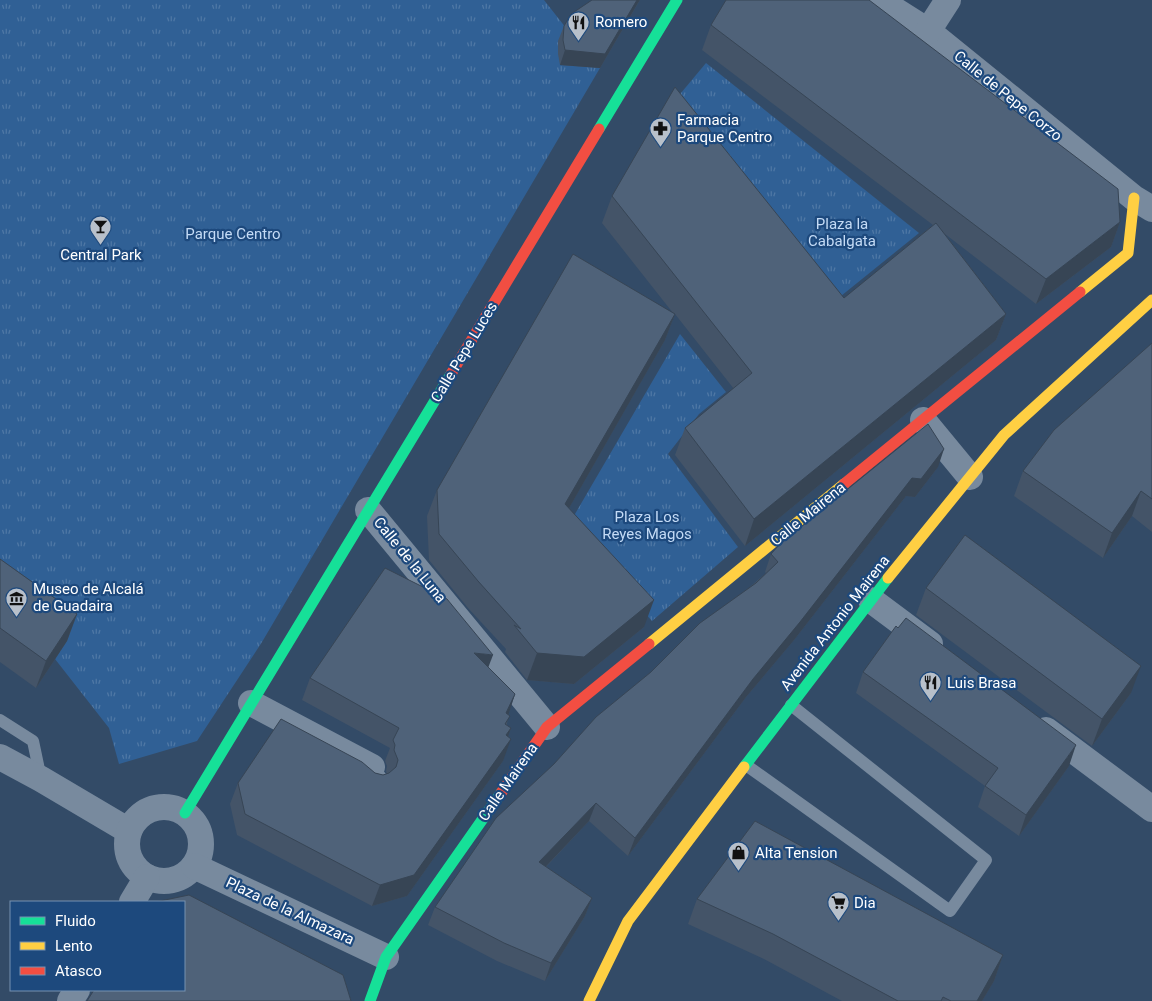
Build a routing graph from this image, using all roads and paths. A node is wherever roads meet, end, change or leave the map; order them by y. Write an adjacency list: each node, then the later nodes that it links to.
1 (677, 0): 9 (street, Calle Pepe Luces)
2 (879, 0): 4 (street, Calle de Pepe Corzo)
3 (948, 0): 4 (street)
4 (928, 31): 5 (street, Calle de Pepe Corzo)
5 (1143, 203): 7 (street, Calle Mairena)
6 (1152, 300): 8 (street, Avenida Antonio Mairena)
7 (923, 420): 8 (street); 16 (street, Calle Mairena)
8 (970, 477): 10 (street, Avenida Antonio Mairena)
9 (368, 510): 12 (street, Calle Pepe Luces); 16 (street, Calle de la Luna)
10 (871, 600): 11 (street); 13 (street, Avenida Antonio Mairena)
11 (951, 659)
12 (251, 704): 19 (street); 22 (street, Calle Pepe Luces)
13 (791, 705): 18 (street, Avenida Antonio Mairena); 18 (lane)
14 (1031, 718): 21 (street)
15 (0, 720): 20 (lane)
16 (546, 727): 27 (street, Calle Mairena)
17 (0, 757): 20 (street)
18 (746, 765): 29 (street, Avenida Antonio Mairena)
19 (373, 774)
20 (42, 779): 23 (street)
21 (1152, 807)
22 (185, 813): 23 (street); 24 (street)
23 (129, 831): 25 (street)
24 (194, 866): 25 (street); 27 (street, Plaza de la Almazara)
25 (148, 877): 26 (street)
26 (133, 901)
27 (386, 957): 28 (street, Calle Mairena)
28 (370, 1001)
29 (589, 1001)

